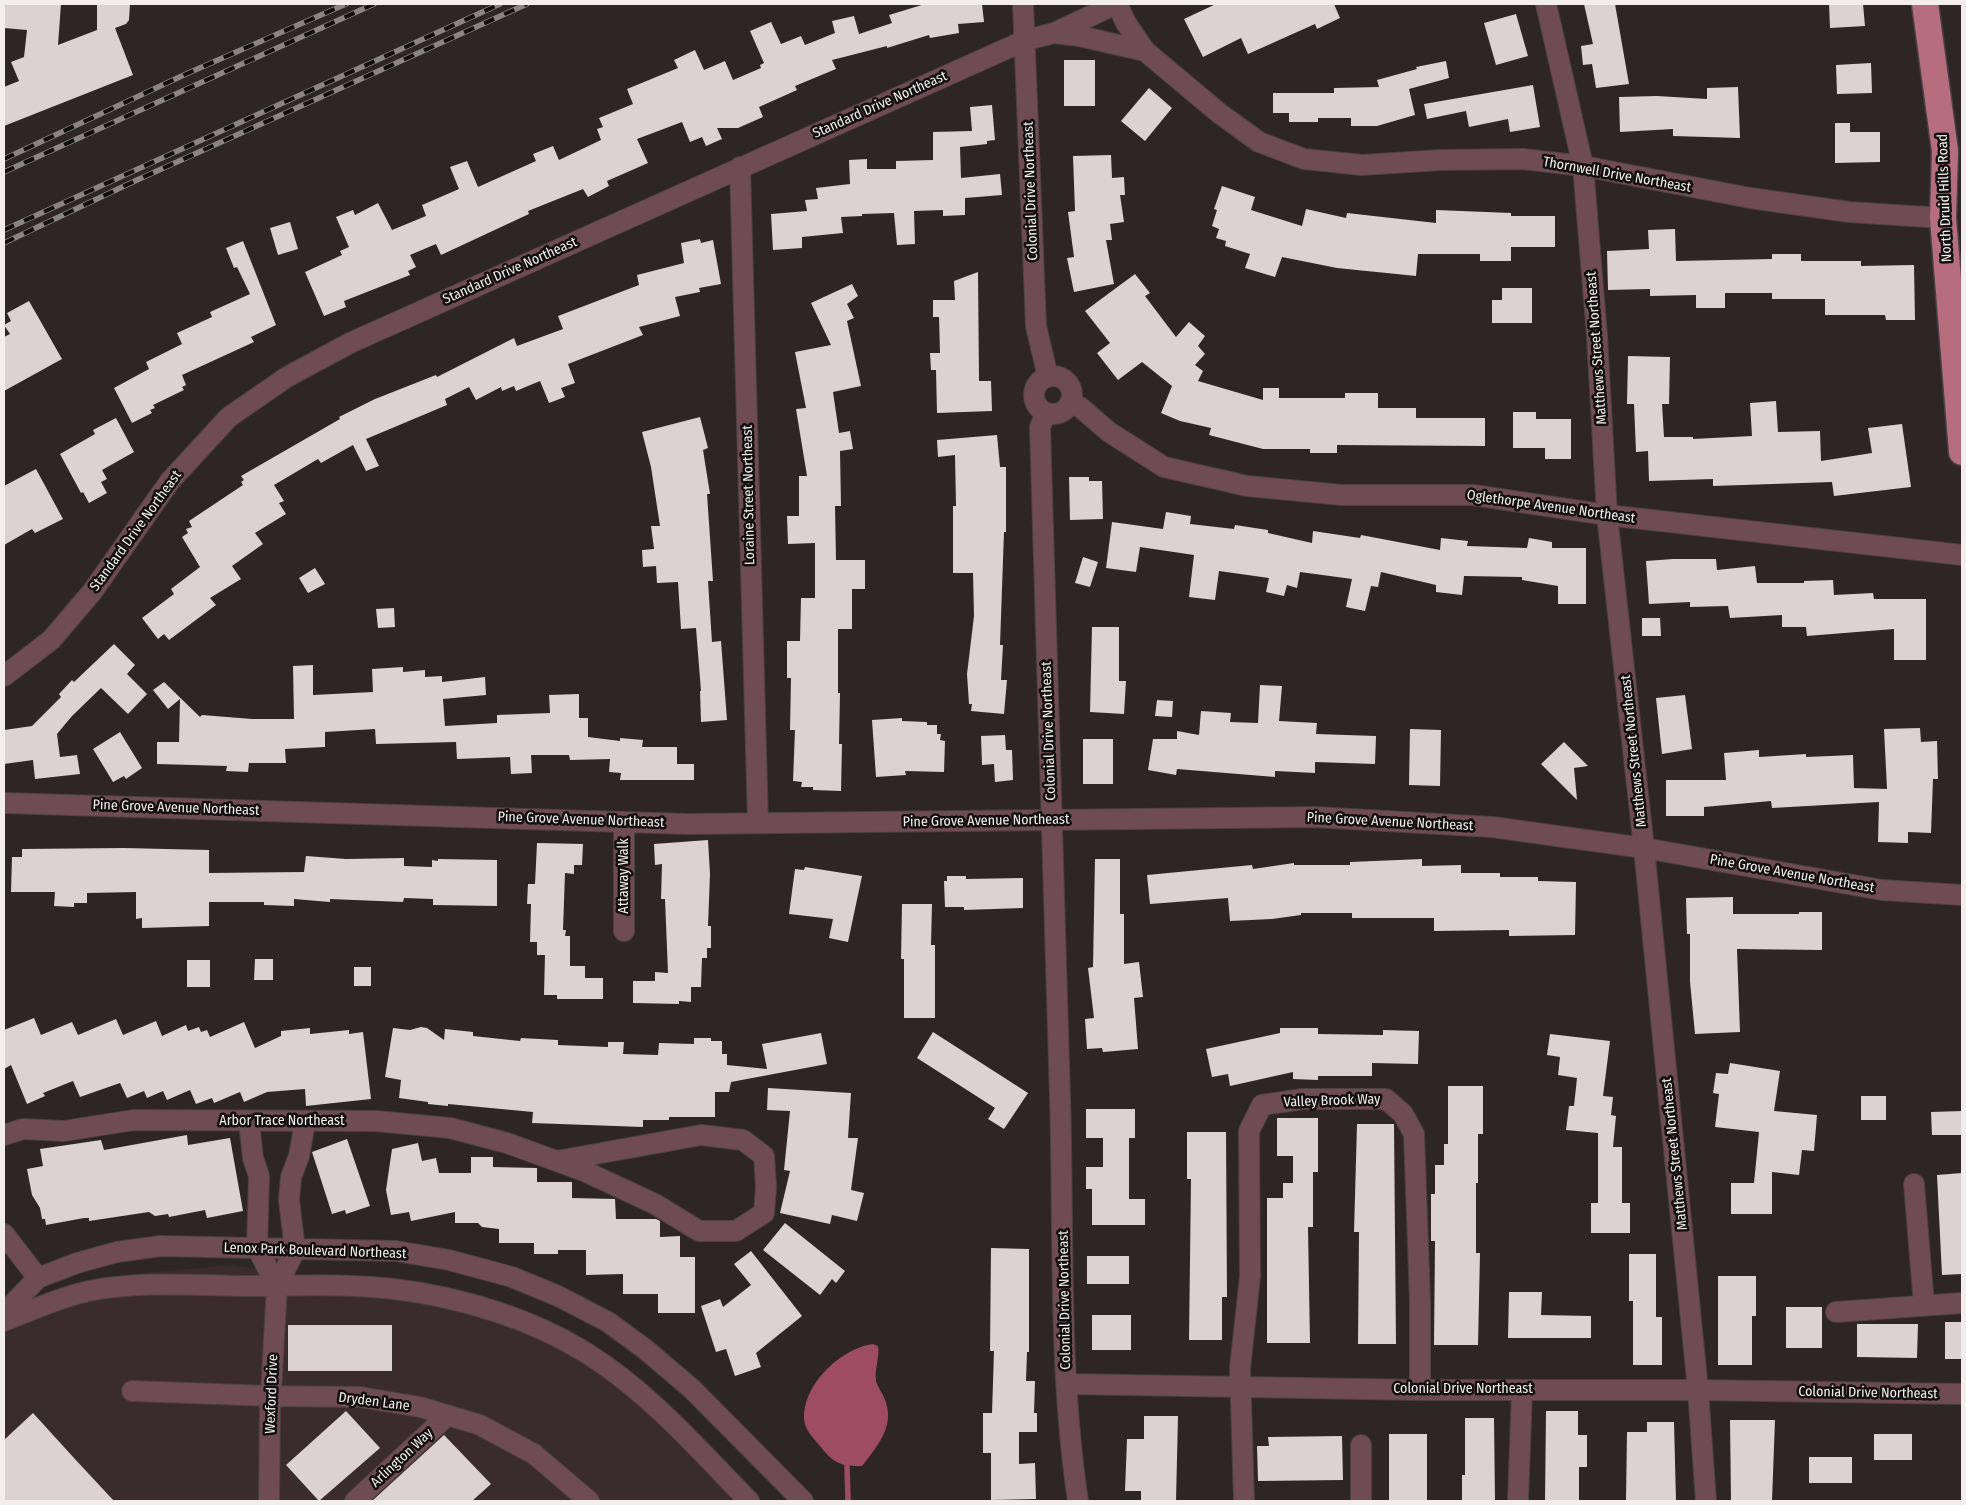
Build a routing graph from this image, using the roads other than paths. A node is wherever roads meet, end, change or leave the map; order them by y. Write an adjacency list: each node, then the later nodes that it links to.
1 (1023, 4): 6 (street, Colonial Drive Northeast)
2 (1117, 4): 5 (street, Standard Drive Northeast); 7 (street, Thornwell Drive Northeast)
3 (1546, 4): 10 (street, Matthews Street Northeast)
4 (1925, 4): 8 (main road, North Druid Hills Road)
5 (1054, 33): 6 (street, Standard Drive Northeast); 7 (street, Thornwell Drive Northeast)
6 (1026, 40): 9 (street, Standard Drive Northeast); 12 (street, Colonial Drive Northeast)
7 (1145, 51): 10 (street, Thornwell Drive Northeast)
8 (1954, 151): 11 (main road, North Druid Hills Road)
9 (740, 166): 18 (street, Standard Drive Northeast); 22 (street, Loraine Street Northeast)
10 (1583, 166): 11 (street, Thornwell Drive Northeast); 16 (street, Matthews Street Northeast)
11 (1944, 218): 15 (main road, North Druid Hills Road)
12 (1048, 377): 13 (street); 14 (street)
13 (1071, 404): 14 (street); 16 (street, Oglethorpe Avenue Northeast)
14 (1046, 413): 20 (street, Colonial Drive Northeast)
15 (1962, 452)
16 (1607, 515): 17 (street, Oglethorpe Avenue Northeast); 23 (street, Matthews Street Northeast)
17 (1962, 555)
18 (4, 676)
19 (4, 802): 21 (street, Pine Grove Avenue Northeast)
20 (1052, 820): 22 (street, Pine Grove Avenue Northeast); 23 (street, Pine Grove Avenue Northeast); 41 (street, Colonial Drive Northeast)
21 (624, 822): 22 (street, Pine Grove Avenue Northeast); 25 (street, Attaway Walk)
22 (758, 823)
23 (1644, 848): 24 (street, Pine Grove Avenue Northeast); 45 (street, Matthews Street Northeast)
24 (1962, 895)
25 (624, 931)
26 (249, 1122): 27 (street, Arbor Trace Northeast); 28 (street, Arbor Trace Northeast); 32 (street)
27 (305, 1122): 29 (street, Arbor Trace Northeast); 33 (street)
28 (4, 1135)
29 (557, 1161): 29 (street, Arbor Trace Northeast)
30 (1914, 1184): 37 (street)
31 (4, 1234): 34 (street)
32 (257, 1248): 33 (street, Lenox Park Boulevard Northeast); 34 (street, Lenox Park Boulevard Northeast); 35 (street)
33 (294, 1250): 35 (street); 51 (street, Lenox Park Boulevard Northeast)
34 (38, 1278): 38 (street, Lenox Park Boulevard Northeast)
35 (277, 1286): 40 (street); 48 (street, Wexford Drive); 55 (street)
36 (1962, 1302): 37 (street)
37 (1924, 1305): 39 (street)
38 (4, 1312)
39 (1836, 1312)
40 (4, 1321)
41 (1067, 1384): 42 (street, Colonial Drive Northeast); 56 (street)
42 (1241, 1386): 43 (street, Colonial Drive Northeast); 43 (street, Valley Brook Way); 57 (street)
43 (1420, 1390): 44 (street, Colonial Drive Northeast)
44 (1522, 1390): 45 (street, Colonial Drive Northeast); 59 (street)
45 (1698, 1390): 47 (street, Colonial Drive Northeast); 60 (street, Matthews Street Northeast)
46 (132, 1391): 48 (street, Dryden Lane)
47 (1962, 1394)
48 (271, 1396): 49 (street, Dryden Lane); 52 (street, Wexford Drive)
49 (448, 1415): 53 (street, Arlington Way); 54 (street, Dryden Lane)
50 (1361, 1444): 58 (street)
51 (800, 1500)
52 (269, 1501)
53 (355, 1501)
54 (589, 1501)
55 (749, 1501)
56 (1078, 1501)
57 (1244, 1501)
58 (1361, 1501)
59 (1518, 1501)
60 (1706, 1501)

